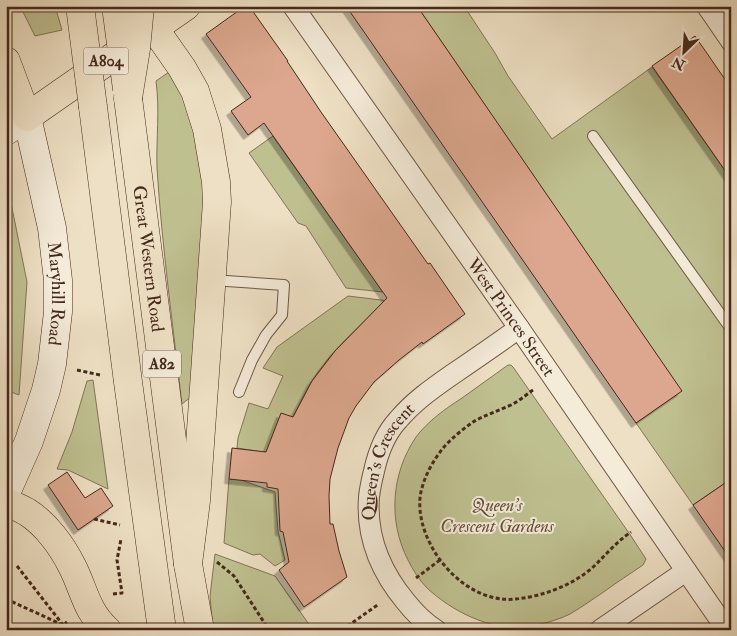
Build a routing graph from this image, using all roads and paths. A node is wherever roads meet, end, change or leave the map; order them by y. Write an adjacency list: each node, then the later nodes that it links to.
1 (80, 6): 37 (main road, Great Western Road / A82, bridge)
2 (116, 6): 9 (main road, Great Western Road / A82, bridge)
3 (186, 6): 6 (main road, A804)
4 (293, 6): 13 (street, West Princes Street)
5 (708, 8): 7 (street)
6 (147, 17): 9 (main road, bridge); 10 (main road, A804); 12 (main road)
7 (731, 41)
8 (6, 61): 10 (main road)
9 (128, 98): 28 (main road, Great Western Road / A82)
10 (17, 124): 19 (street, Maryhill Road)
11 (593, 136): 14 (lane)
12 (211, 280): 18 (lane); 28 (main road)
13 (519, 328): 30 (street, West Princes Street); 31 (street, Queen's Crescent)
14 (731, 329)
15 (84, 371): 16 (path)
16 (100, 375)
17 (534, 389): 26 (path)
18 (239, 392)
19 (15, 451): 20 (street, Maryhill Road)
20 (6, 493)
21 (6, 502): 36 (main road)
22 (94, 519): 23 (path)
23 (123, 526)
24 (633, 530): 26 (path)
25 (122, 534): 32 (path)
26 (440, 560): 31 (path)
27 (217, 562): 39 (path)
28 (188, 564): 38 (main road, Great Western Road / A82)
29 (18, 566): 34 (path)
30 (686, 571): 42 (street); 43 (street, West Princes Street)
31 (397, 591): 40 (path); 41 (street, Queen's Crescent)
32 (122, 593)
33 (6, 599): 34 (path)
34 (63, 625): 35 (path)
35 (67, 630)
36 (107, 630)
37 (162, 630)
38 (200, 630)
39 (269, 630)
40 (342, 630)
41 (436, 630)
42 (600, 630)
43 (727, 630)

